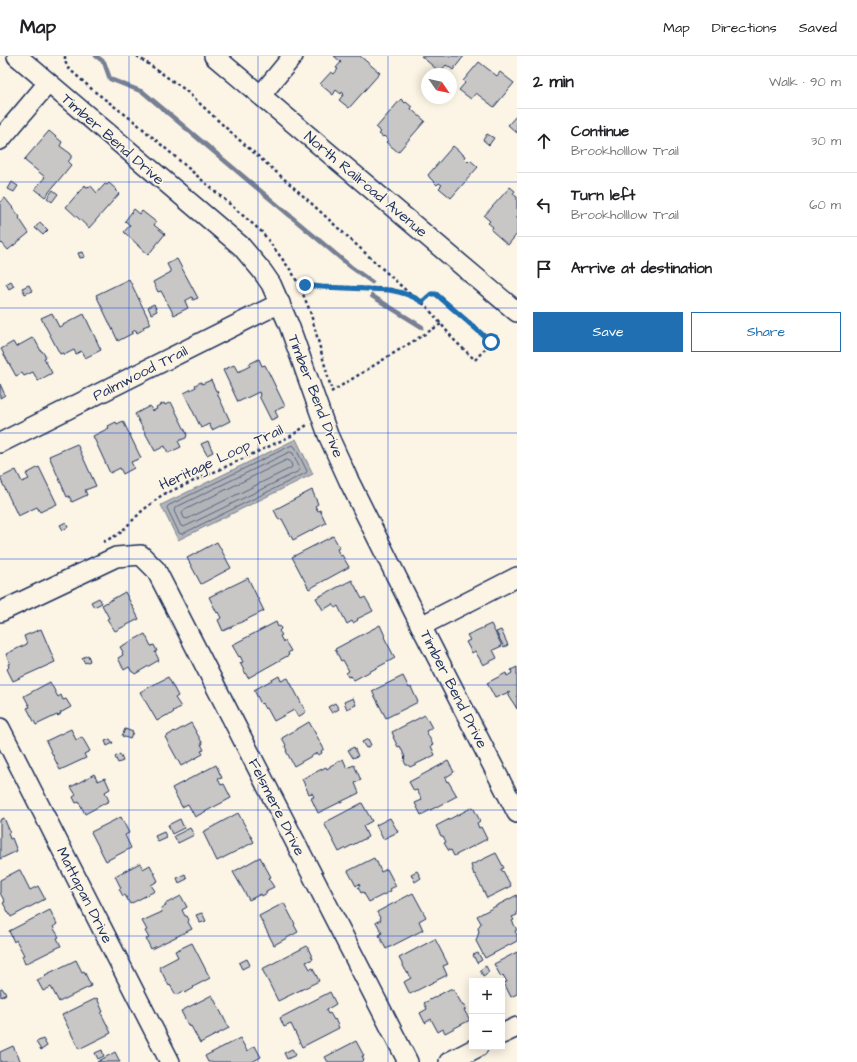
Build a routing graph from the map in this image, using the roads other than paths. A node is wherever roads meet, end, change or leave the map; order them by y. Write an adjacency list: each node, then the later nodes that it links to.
1 (17, 56): 4 (street, Timber Bend Drive)
2 (214, 56): 5 (street, North Railroad Avenue)
3 (293, 56): 5 (street)
4 (48, 83): 6 (street); 7 (street, Timber Bend Drive)
5 (261, 95): 8 (street, North Railroad Avenue)
6 (0, 140)
7 (280, 303): 9 (street, Palmwood Trail); 12 (street, Timber Bend Drive)
8 (517, 312)
9 (0, 443)
10 (517, 577): 12 (street)
11 (0, 612): 19 (street, Felsmere Drive)
12 (421, 626): 14 (street, Timber Bend Drive)
13 (0, 728): 18 (street, Mattapan Drive)
14 (517, 813)
15 (517, 1027): 16 (street)
16 (505, 1033)
17 (472, 1050): 20 (street)
18 (170, 1062)
19 (408, 1062)
20 (449, 1062)

